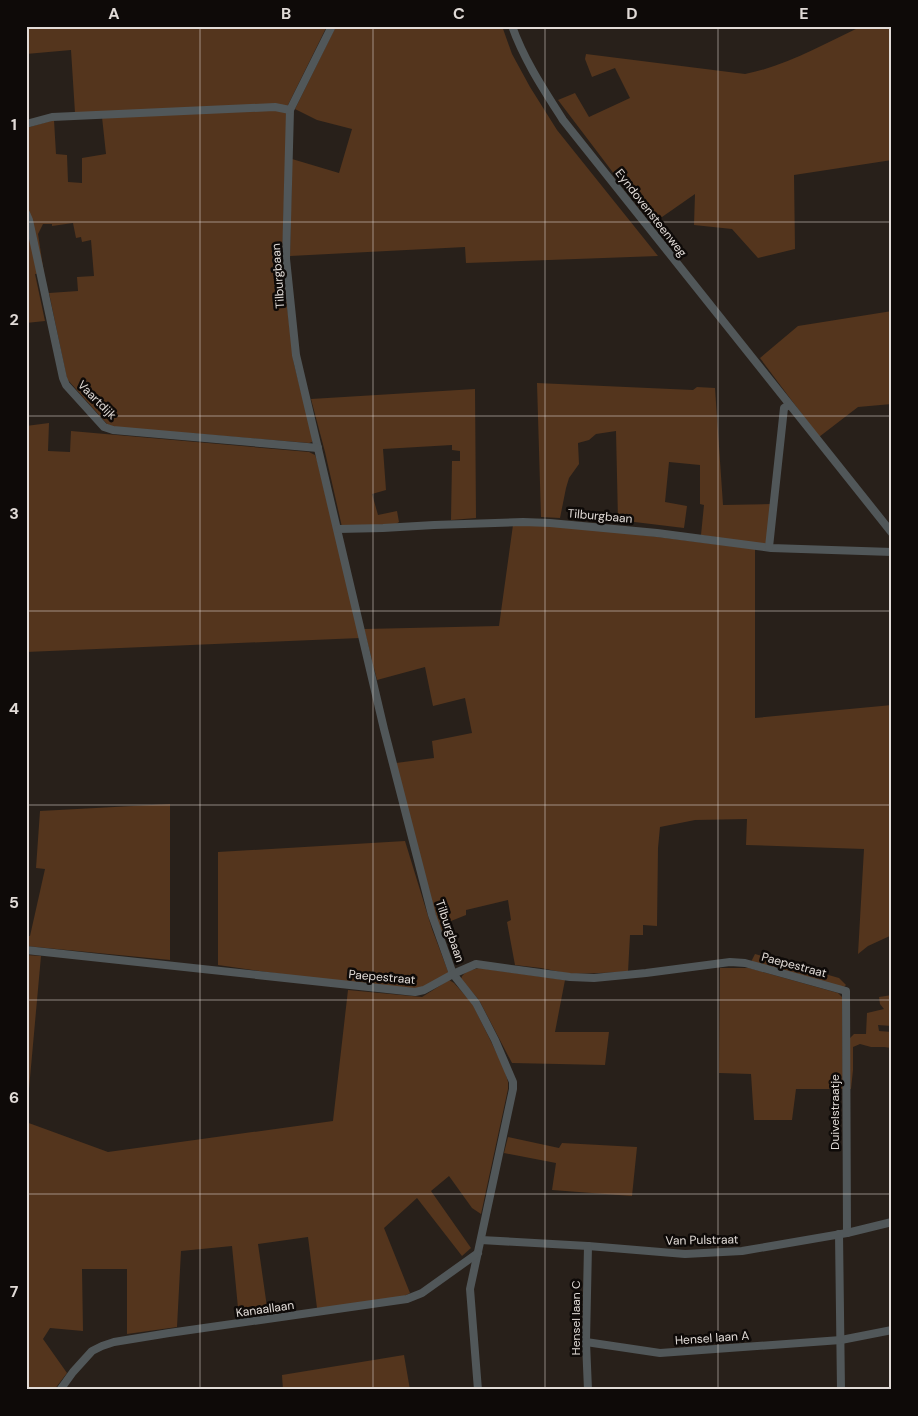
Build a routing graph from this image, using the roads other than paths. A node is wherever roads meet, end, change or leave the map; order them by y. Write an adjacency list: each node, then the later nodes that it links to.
1 (332, 26): 3 (street, Tilburgbaan)
2 (512, 26): 6 (street, Eyndovensteenweg)
3 (290, 110): 4 (street); 7 (street, Tilburgbaan)
4 (26, 124)
5 (26, 213): 7 (street, Vaartdijk)
6 (789, 405): 9 (street, Eyndovensteenweg); 10 (street)
7 (318, 448): 8 (street, Tilburgbaan)
8 (338, 529): 10 (street, Tilburgbaan); 13 (street, Tilburgbaan)
9 (892, 533)
10 (769, 547): 11 (street)
11 (892, 552)
12 (26, 950): 13 (street, Paepestraat)
13 (453, 974): 14 (street, Paepestraat); 17 (street, Tilburgbaan)
14 (846, 991): 16 (street, Duivelstraatje)
15 (892, 1222): 16 (street, Van Pulstraat)
16 (843, 1233): 18 (street, Van Pulstraat); 21 (street, Duivelstraatje)
17 (481, 1240): 18 (street, Van Pulstraat); 19 (street, Tilburgbaan)
18 (588, 1246): 22 (street, Hensel laan C)
19 (478, 1253): 23 (street, Kanaallaan); 24 (street, Tilburgbaan)
20 (892, 1330): 21 (street, Hensel laan A)
21 (841, 1340): 22 (street, Hensel laan A); 26 (street, Duivelstraatje)
22 (586, 1342): 25 (street, Hensel laan C)
23 (60, 1390)
24 (478, 1390)
25 (588, 1390)
26 (841, 1390)

